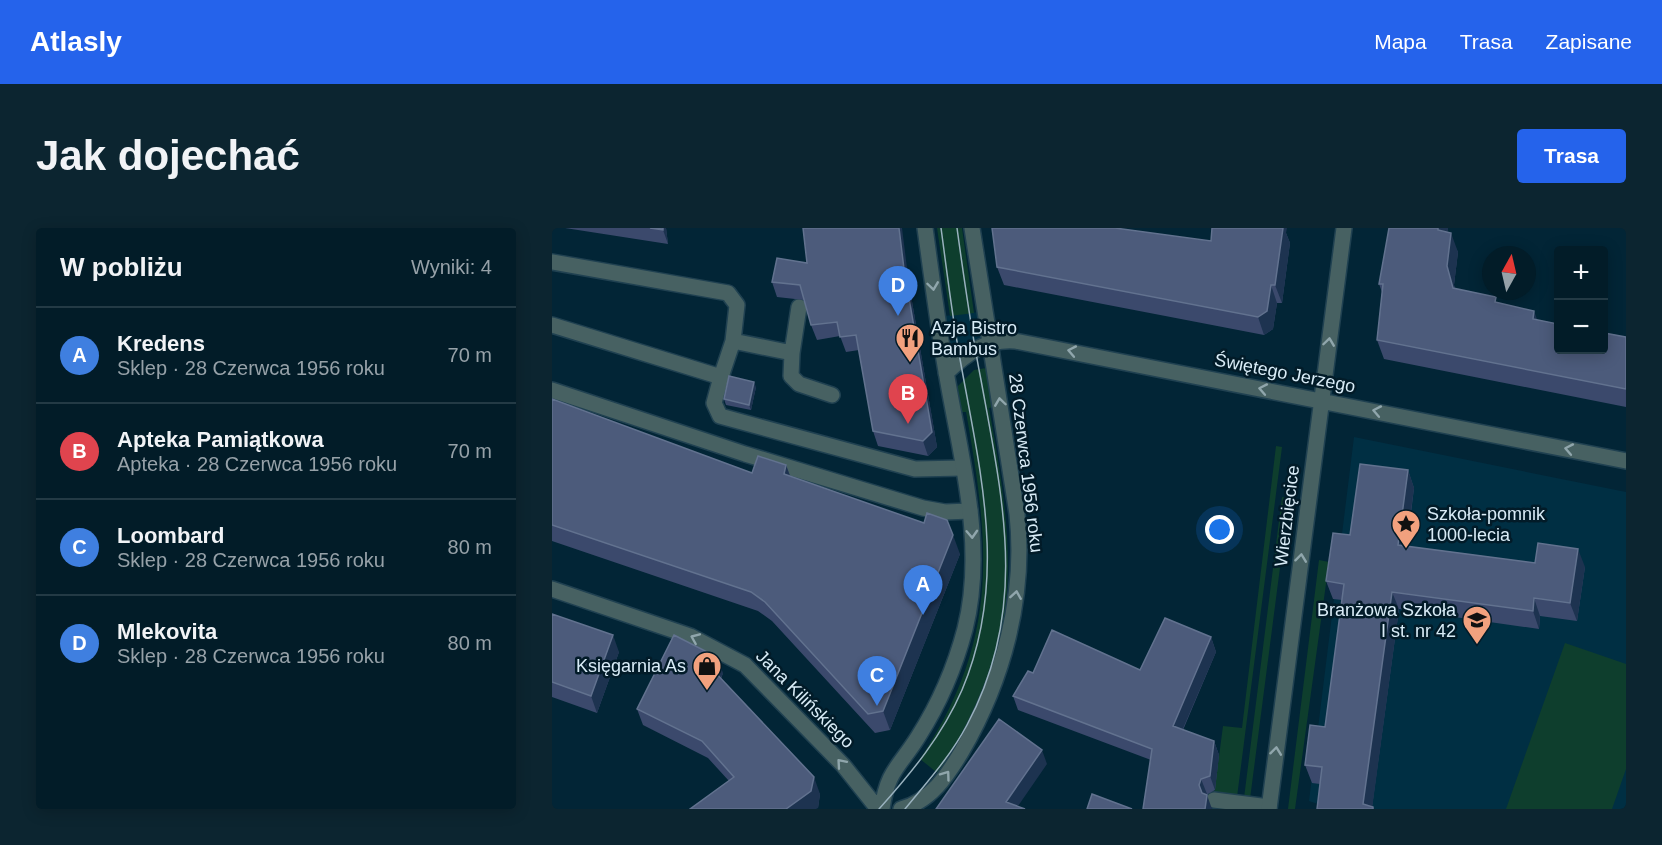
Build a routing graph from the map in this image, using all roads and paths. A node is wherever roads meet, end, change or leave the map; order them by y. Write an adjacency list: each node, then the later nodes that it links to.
1 (925, 228): 10 (street, one-way to 10)
2 (972, 228): 8 (street, 28 Czerwca 1956 roku)
3 (1344, 228): 14 (street, Wierzbięcice, one-way to 3)
4 (552, 262): 7 (street)
5 (799, 307): 9 (street)
6 (552, 325): 11 (street)
7 (733, 341): 9 (street); 11 (street)
8 (991, 341): 10 (street); 14 (street, Świętego Jerzego, one-way to 8); 23 (street, 28 Czerwca 1956 roku, one-way to 8)
9 (792, 353): 13 (street)
10 (946, 373): 16 (street)
11 (721, 377): 16 (street)
12 (552, 390): 17 (street)
13 (832, 395)
14 (1321, 400): 15 (street, Świętego Jerzego, one-way to 14); 20 (street, Wierzbięcice, one-way to 14)
15 (1626, 461)
16 (963, 468): 17 (street)
17 (970, 511): 22 (street, one-way to 22)
18 (552, 589): 21 (street, Jana Kilińskiego, one-way to 18)
19 (1214, 800): 20 (street)
20 (1269, 808)
21 (878, 809)
22 (882, 809)
23 (902, 809)

